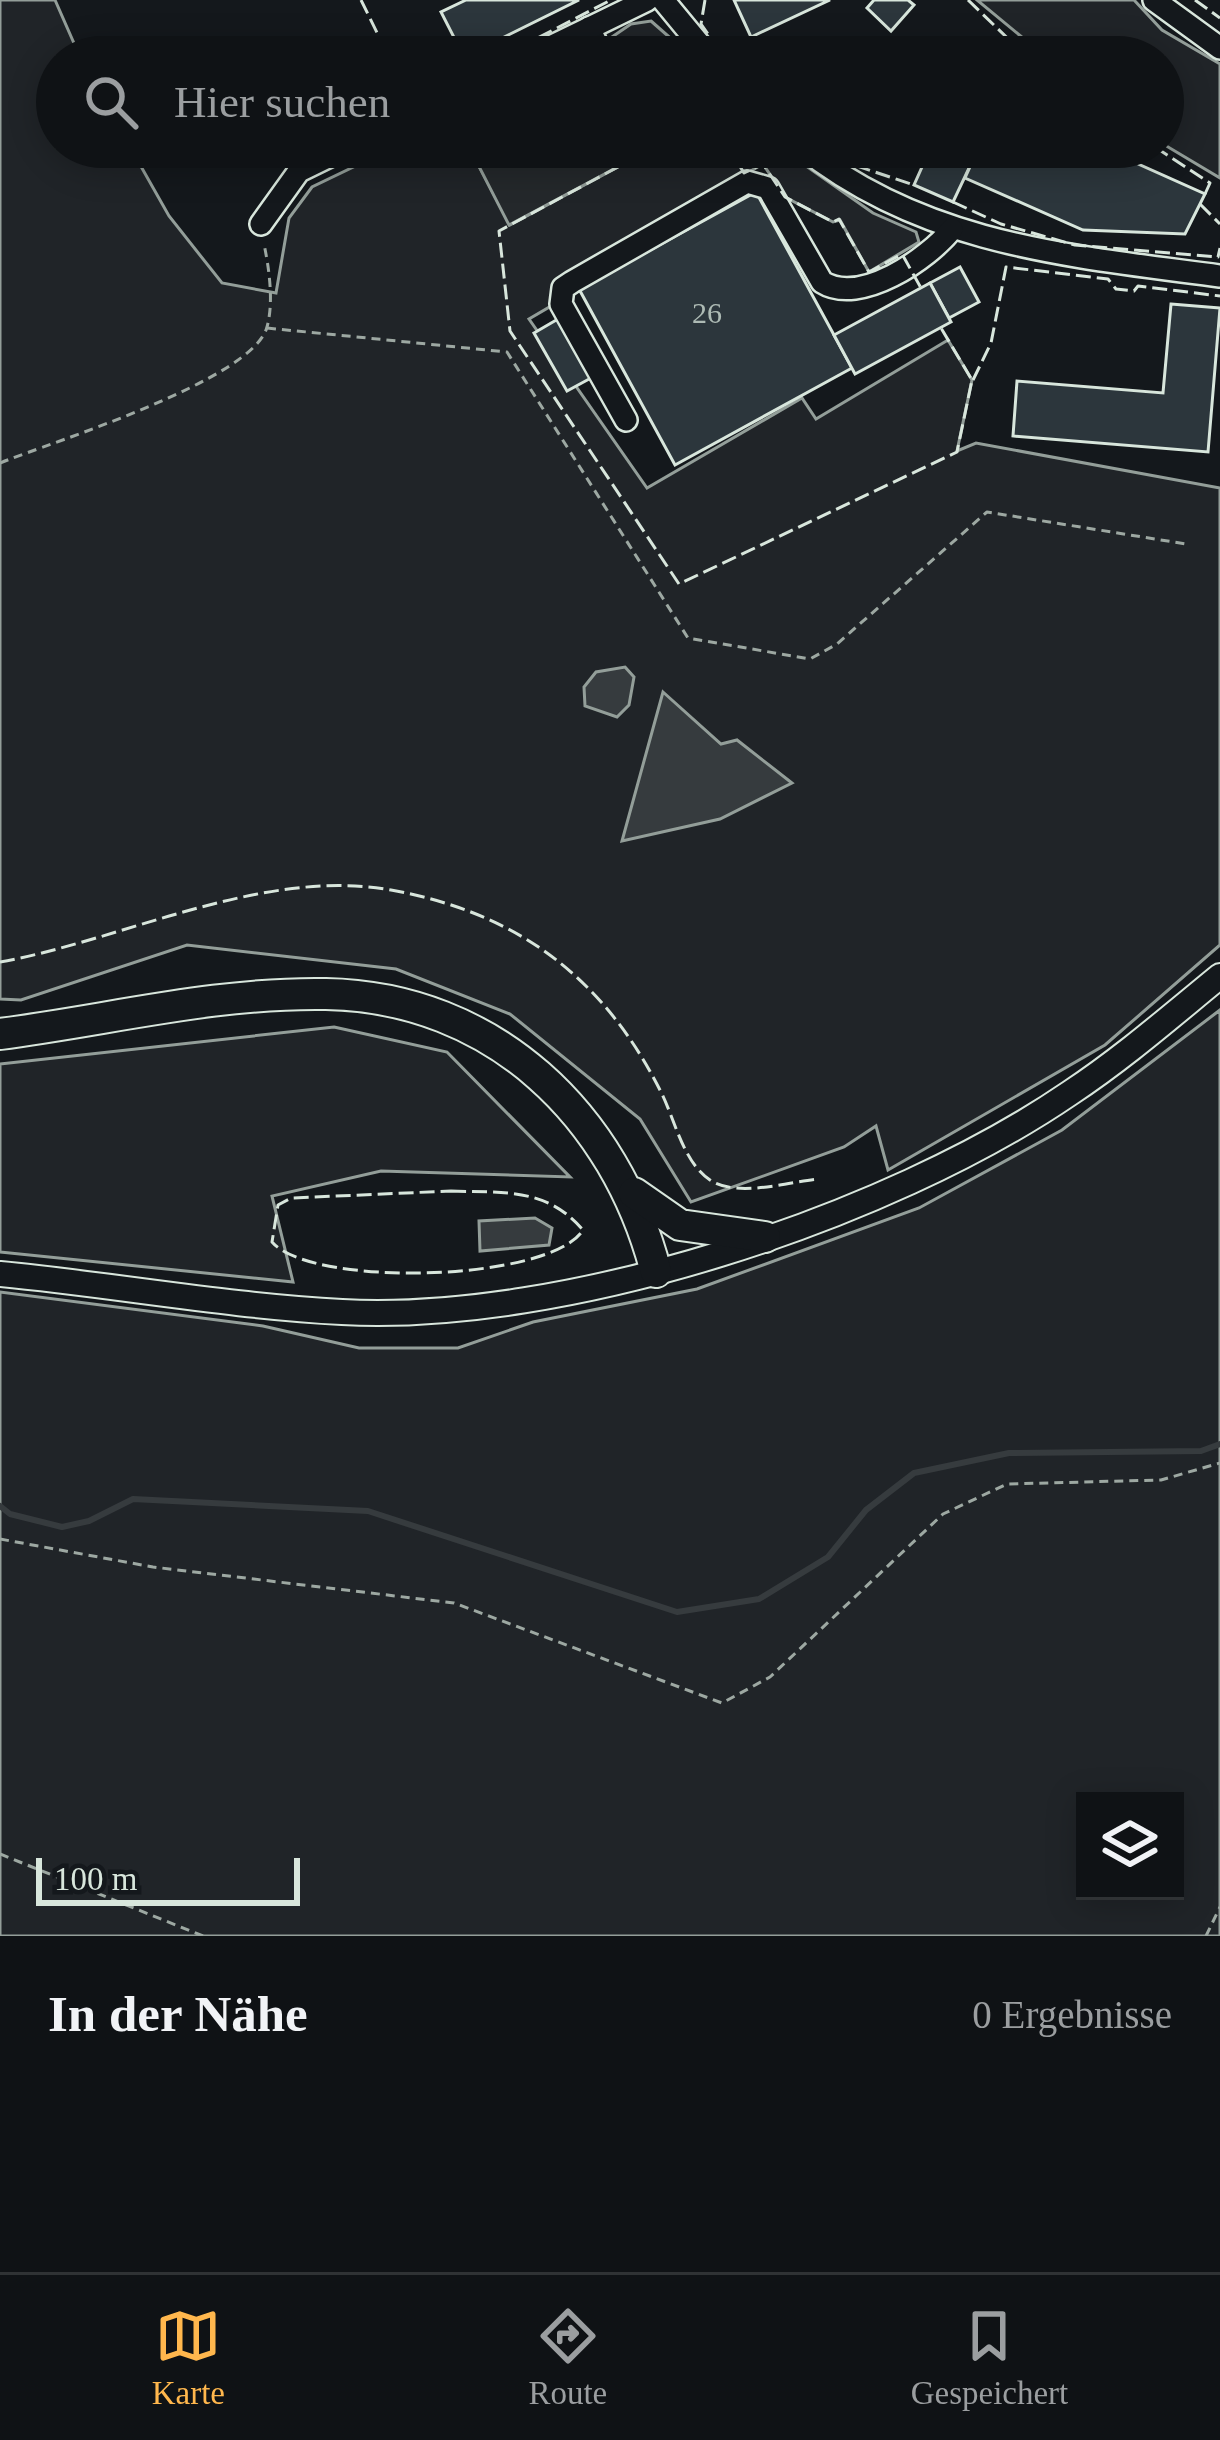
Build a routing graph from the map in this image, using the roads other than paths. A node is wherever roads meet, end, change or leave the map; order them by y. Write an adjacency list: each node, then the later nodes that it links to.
1 (647, 0): 4 (street)
2 (663, 0): 7 (street)
3 (1154, 0): 8 (street)
4 (589, 28): 5 (street); 6 (street)
5 (573, 36)
6 (593, 36)
7 (693, 36)
8 (1220, 48)
9 (305, 168): 11 (street)
10 (835, 168): 12 (street)
11 (261, 224)
12 (952, 229): 13 (street); 14 (street)
13 (1219, 275)
14 (626, 420)
15 (1220, 976): 18 (main road)
16 (0, 1034): 17 (highway)
17 (629, 1190): 18 (highway); 19 (highway)
18 (766, 1237): 19 (main road)
19 (656, 1272): 20 (main road)
20 (0, 1274)

